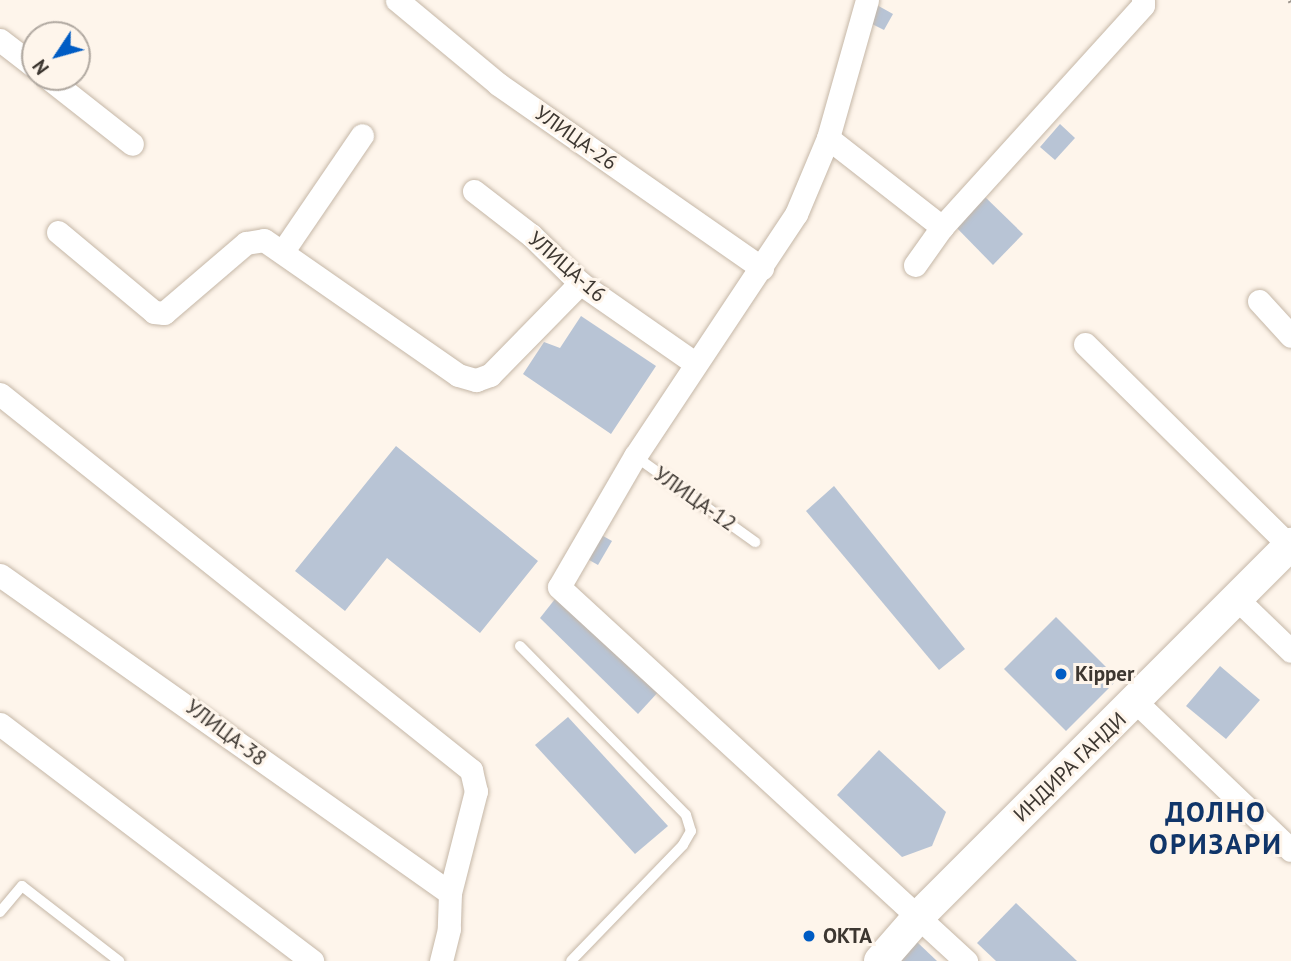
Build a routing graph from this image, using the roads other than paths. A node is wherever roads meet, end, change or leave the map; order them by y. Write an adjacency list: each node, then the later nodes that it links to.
1 (397, 0): 15 (street, УЛИЦА-26)
2 (867, 0): 8 (street)
3 (1143, 0): 11 (street)
4 (0, 40): 5 (street)
5 (21, 56)
6 (65, 91): 9 (street)
7 (362, 135): 13 (street)
8 (828, 138): 11 (street); 15 (street)
9 (132, 144)
10 (474, 191): 16 (street, УЛИЦА-16)
11 (942, 227): 14 (street)
12 (58, 232): 13 (street)
13 (283, 251): 16 (street)
14 (915, 265)
15 (762, 268): 20 (street)
16 (580, 283): 20 (street, УЛИЦА-16)
17 (1259, 301): 18 (street)
18 (1291, 336)
19 (1085, 344): 24 (street)
20 (696, 364): 22 (street)
21 (0, 394): 32 (street)
22 (635, 456): 23 (lane, УЛИЦА-12); 34 (street)
23 (755, 542)
24 (1290, 544): 26 (street, ИНДИРА ГАНДИ)
25 (0, 575): 32 (street, УЛИЦА-38)
26 (1236, 598): 28 (street); 29 (street, ИНДИРА ГАНДИ)
27 (520, 646): 38 (lane)
28 (1291, 651)
29 (1136, 702): 31 (street); 34 (street, ИНДИРА ГАНДИ)
30 (0, 724): 36 (street)
31 (1291, 850)
32 (450, 893): 37 (street)
33 (0, 912): 35 (lane)
34 (920, 915): 39 (street, ИНДИРА ГАНДИ); 40 (street)
35 (119, 961)
36 (312, 961)
37 (441, 961)
38 (571, 961)
39 (880, 961)
40 (966, 961)

